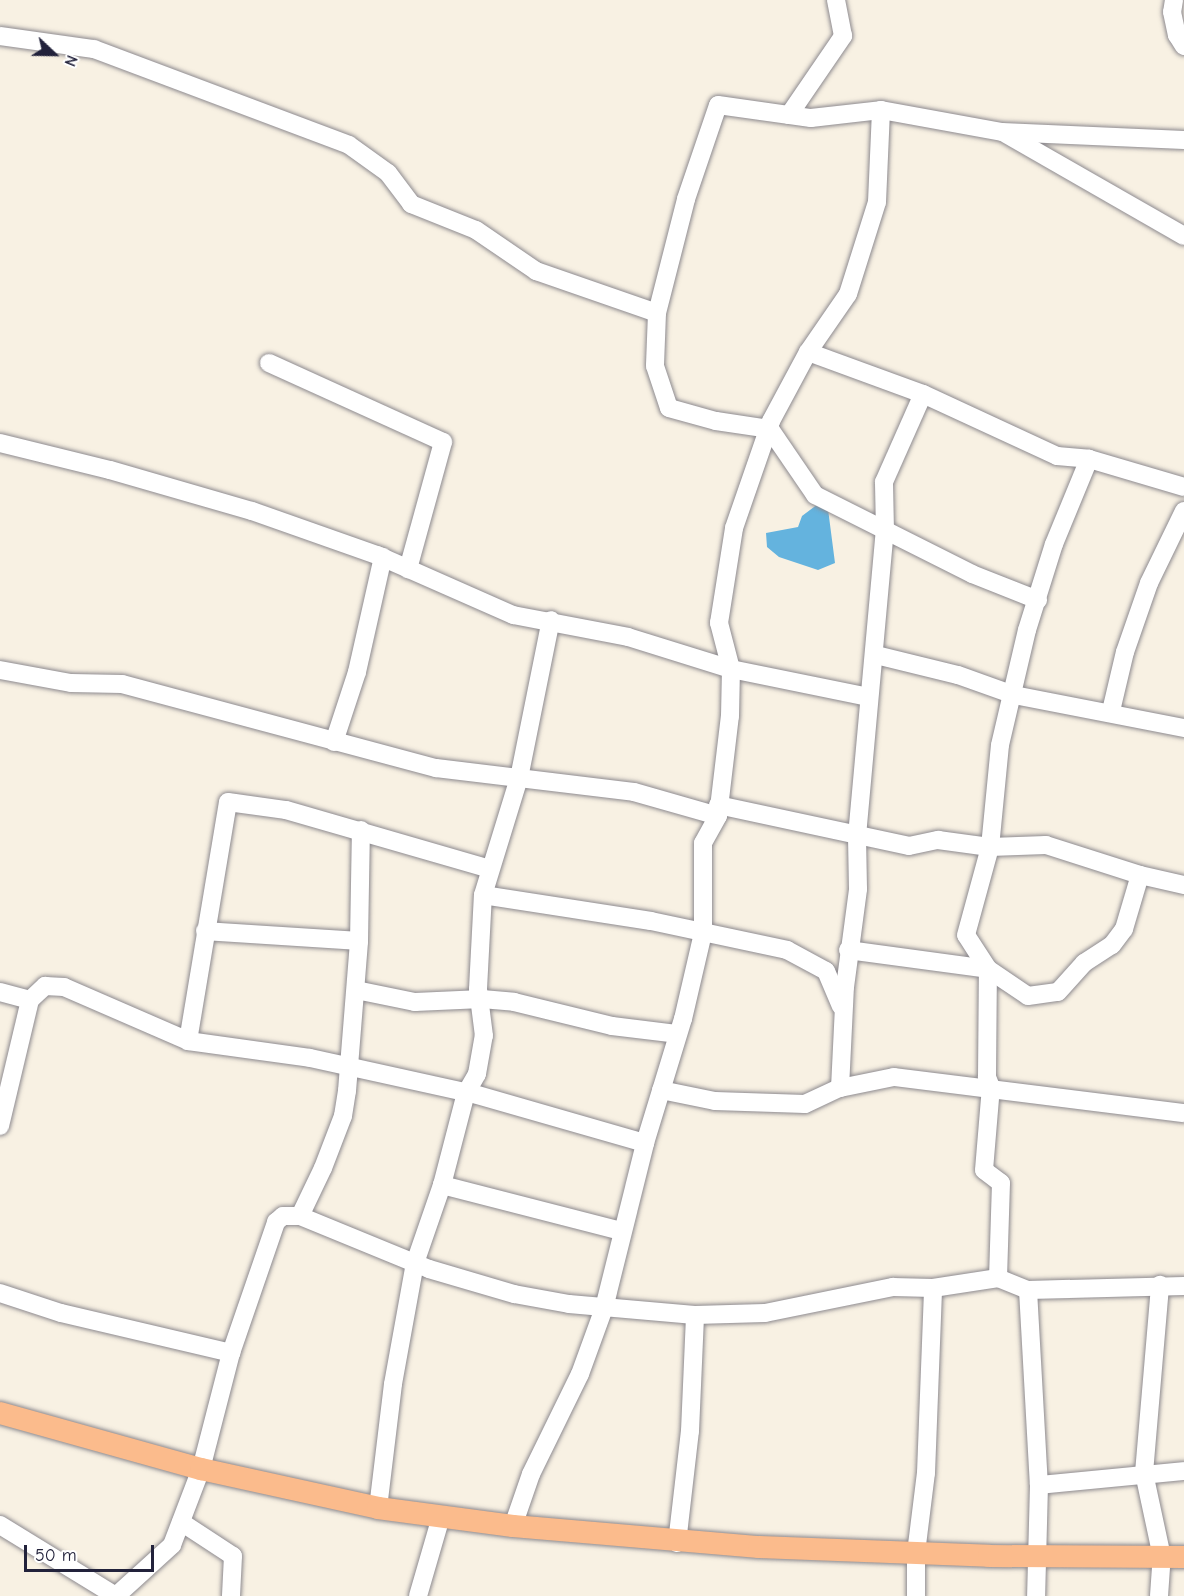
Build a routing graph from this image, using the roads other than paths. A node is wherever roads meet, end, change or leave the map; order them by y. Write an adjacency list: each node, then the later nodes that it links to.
1 (836, 0): 6 (street)
2 (1174, 0): 4 (street)
3 (0, 36): 10 (street)
4 (1184, 46)
5 (881, 110): 6 (street); 7 (street); 11 (street)
6 (789, 115): 10 (street)
7 (1002, 132): 8 (street); 9 (street)
8 (1184, 140)
9 (1184, 236)
10 (657, 313): 14 (street)
11 (808, 352): 13 (street); 14 (street)
12 (269, 363): 21 (street)
13 (923, 394): 16 (street); 19 (street)
14 (770, 429): 19 (street); 25 (street)
15 (0, 444): 20 (street)
16 (1089, 459): 17 (street); 22 (street)
17 (1184, 487)
18 (1184, 511): 29 (street)
19 (885, 531): 22 (street); 24 (street)
20 (383, 558): 21 (street); 31 (street)
21 (408, 569): 23 (street)
22 (1038, 600): 27 (street)
23 (551, 620): 25 (street); 32 (street)
24 (876, 655): 27 (street); 28 (street)
25 (731, 669): 28 (street); 33 (street)
26 (0, 670): 31 (street)
27 (1014, 694): 29 (street); 36 (street)
28 (869, 697): 35 (street)
29 (1111, 711): 30 (street)
30 (1184, 728)
31 (334, 742): 32 (street)
32 (519, 778): 33 (street); 37 (street)
33 (718, 810): 35 (street); 42 (street)
34 (361, 830): 37 (street); 41 (street); 43 (street)
35 (857, 836): 36 (street); 44 (street)
36 (990, 847): 38 (street); 45 (street)
37 (490, 869): 40 (street)
38 (1140, 875): 39 (street); 45 (street)
39 (1184, 885)
40 (483, 895): 42 (street); 48 (street)
41 (205, 931): 43 (street); 52 (street)
42 (703, 933): 50 (street); 51 (street)
43 (359, 941): 46 (street)
44 (848, 950): 45 (street); 50 (street)
45 (988, 969): 54 (street)
46 (356, 990): 48 (street); 53 (street)
47 (0, 992): 49 (street)
48 (482, 999): 51 (street); 58 (street)
49 (30, 1000): 52 (street); 56 (street)
50 (844, 1012): 55 (street)
51 (677, 1034): 57 (street)
52 (188, 1041): 53 (street)
53 (346, 1066): 58 (street); 63 (street)
54 (991, 1087): 55 (street); 59 (street); 66 (street)
55 (840, 1088): 57 (street)
56 (4, 1090): 60 (street)
57 (661, 1090): 61 (street)
58 (466, 1092): 61 (street); 62 (street)
59 (1184, 1113)
60 (0, 1126)
61 (645, 1143): 64 (street)
62 (441, 1185): 64 (street); 65 (street)
63 (300, 1216): 65 (street); 74 (street)
64 (621, 1231): 72 (street)
65 (415, 1263): 72 (street); 80 (street)
66 (998, 1278): 69 (street); 70 (street)
67 (1160, 1285): 68 (street); 70 (street); 78 (street)
68 (1184, 1286)
69 (933, 1288): 73 (street); 86 (street)
70 (1028, 1290): 79 (street)
71 (0, 1293): 74 (street)
72 (604, 1308): 73 (street); 84 (street)
73 (695, 1315): 85 (street)
74 (231, 1353): 76 (street)
75 (0, 1413): 76 (main road)
76 (201, 1469): 80 (main road); 82 (street)
77 (1184, 1471): 78 (street)
78 (1144, 1473): 79 (street); 88 (street)
79 (1039, 1485): 87 (street)
80 (378, 1508): 81 (main road)
81 (441, 1517): 84 (main road); 91 (street)
82 (181, 1522): 89 (street); 90 (street)
83 (0, 1525): 89 (street)
84 (513, 1526): 85 (main road)
85 (677, 1543): 86 (main road)
86 (916, 1553): 87 (main road); 92 (street)
87 (1038, 1556): 88 (main road); 93 (street)
88 (1173, 1557): 94 (street)
89 (116, 1596)
90 (231, 1596)
91 (418, 1596)
92 (916, 1596)
93 (1036, 1596)
94 (1159, 1596)

